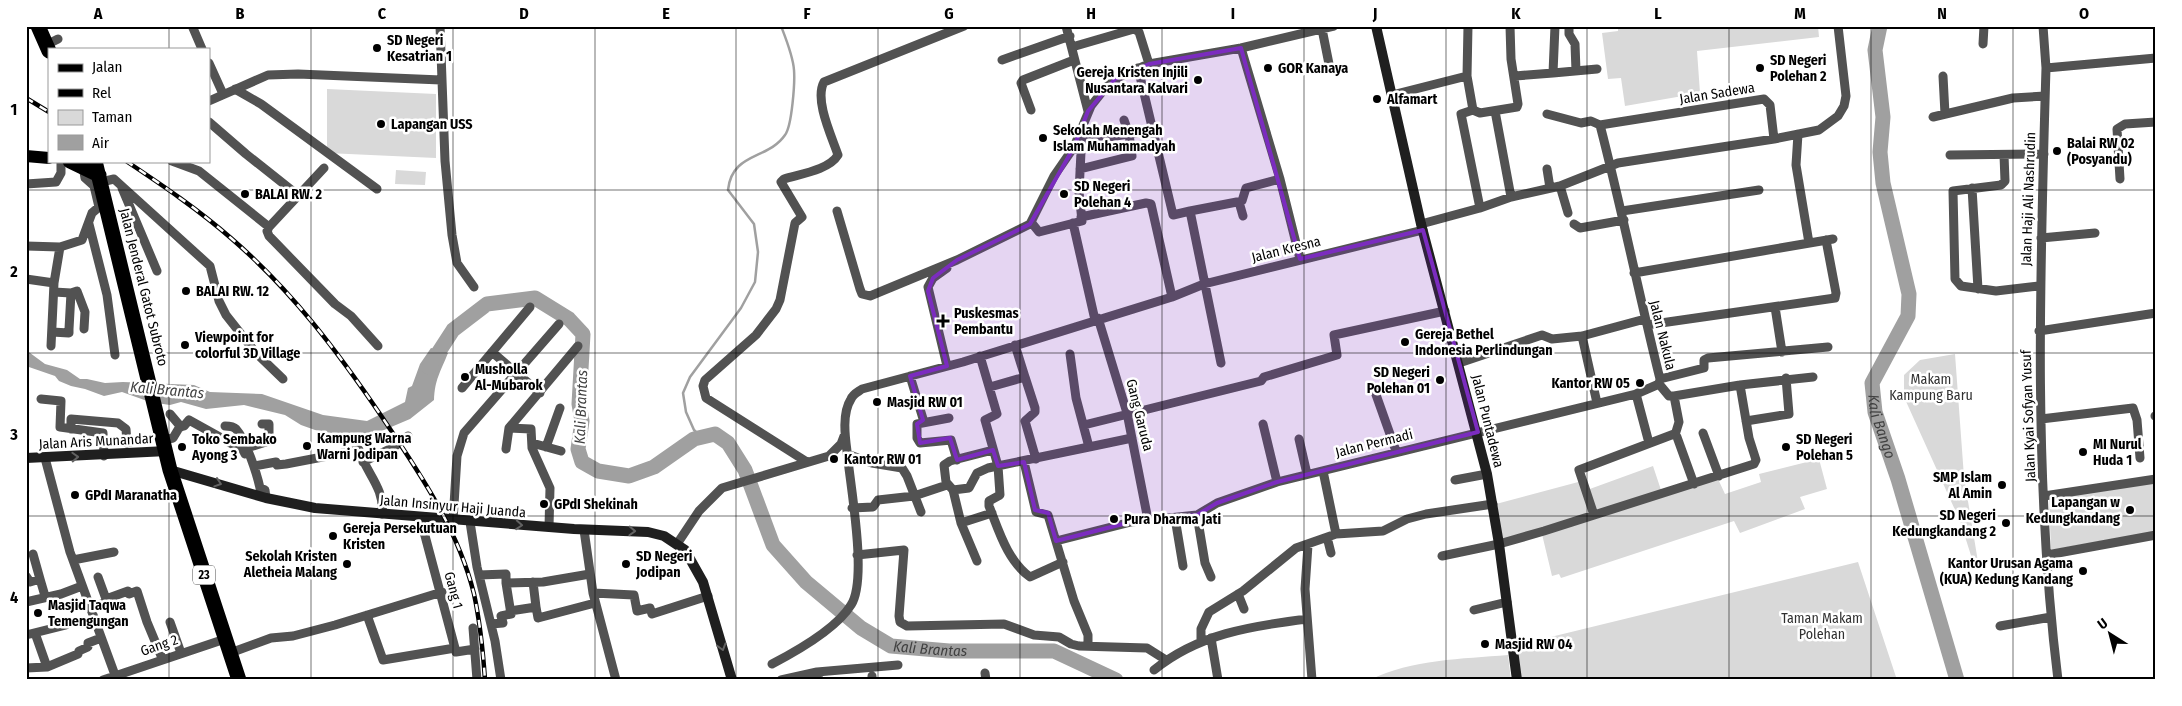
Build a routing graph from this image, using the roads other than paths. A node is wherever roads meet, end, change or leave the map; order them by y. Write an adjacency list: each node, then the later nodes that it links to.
1 (38, 26): 18 (highway)
2 (440, 26): 36 (street)
3 (964, 26): 195 (street)
4 (1066, 26): 16 (street)
5 (1334, 26): 15 (street)
6 (1376, 26): 39 (main road, Jalan Puntadewa)
7 (1468, 26): 33 (street)
8 (1510, 26): 34 (street)
9 (1555, 26): 32 (street)
10 (1569, 26): 31 (street)
11 (1838, 26): 55 (street)
12 (1984, 26): 17 (street)
13 (2043, 26): 28 (street, Jalan Haji Ali Nashrudin)
14 (193, 28): 20 (street)
15 (1322, 29): 21 (street); 29 (street)
16 (1070, 36): 19 (street); 23 (street)
17 (1983, 44)
18 (51, 45)
19 (1072, 47): 24 (street); 25 (street)
20 (202, 48)
21 (1241, 48): 25 (street); 71 (street)
22 (2156, 58): 28 (street)
23 (1002, 60)
24 (1074, 60): 42 (street); 43 (street)
25 (1148, 64): 27 (street)
26 (210, 65): 38 (street)
27 (1138, 68): 43 (street); 53 (street)
28 (2046, 68): 40 (street, Jalan Haji Ali Nashrudin)
29 (1330, 69)
30 (1597, 69): 31 (street)
31 (1576, 71): 32 (street)
32 (1553, 73): 34 (street)
33 (1467, 76): 39 (street); 44 (street)
34 (1515, 76): 45 (street)
35 (1943, 76): 47 (street)
36 (441, 80): 37 (street); 109 (street)
37 (235, 89): 38 (street); 77 (street)
38 (223, 94): 41 (street)
39 (1392, 95): 96 (main road, Jalan Puntadewa)
40 (2045, 96): 47 (street); 58 (street, Jalan Haji Ali Nashrudin)
41 (210, 100)
42 (1031, 110)
43 (1088, 110): 57 (street)
44 (1473, 110): 45 (street); 82 (street)
45 (1495, 111): 80 (street)
46 (1547, 114): 52 (street)
47 (1945, 114): 48 (street)
48 (1933, 117)
49 (1124, 120): 54 (street)
50 (2156, 122): 70 (street)
51 (210, 123): 79 (street)
52 (1600, 125): 56 (street, Jalan Sadewa); 65 (street)
53 (1154, 130): 54 (street); 86 (street)
54 (1129, 134): 57 (street); 68 (street)
55 (1798, 134): 56 (street); 99 (street)
56 (1774, 139): 65 (street)
57 (1075, 144): 68 (street); 91 (street)
58 (2044, 154): 59 (street); 98 (street, Jalan Haji Ali Nashrudin)
59 (2004, 155): 61 (street); 76 (street)
60 (26, 156): 62 (main road)
61 (1950, 156)
62 (48, 158)
63 (61, 162): 72 (street)
64 (174, 162): 95 (street)
65 (1610, 167): 74 (street); 87 (street, Jalan Nakula)
66 (92, 168): 73 (street); 92 (street); 155 (highway, Jalan Jenderal Gatot Subroto / 23)
67 (324, 168): 79 (street)
68 (1080, 169): 89 (street)
69 (1547, 169): 75 (street)
70 (2120, 179)
71 (1280, 180): 81 (street); 102 (street)
72 (26, 184)
73 (121, 185): 104 (street); 143 (street)
74 (1560, 186): 75 (street); 85 (street)
75 (1550, 188): 80 (street)
76 (1972, 188): 111 (street); 111 (street)
77 (377, 189)
78 (1759, 190): 87 (street)
79 (299, 196): 95 (street)
80 (1511, 197): 82 (street)
81 (1239, 202): 84 (street); 88 (street)
82 (1480, 208): 96 (street)
83 (837, 211): 103 (street)
84 (1190, 211): 86 (street); 107 (street)
85 (1568, 213)
86 (1173, 215): 90 (street)
87 (1623, 215): 94 (street); 105 (street, Jalan Nakula)
88 (1243, 216)
89 (1081, 217): 90 (street); 93 (street)
90 (1155, 218): 113 (street)
91 (1031, 222): 93 (street); 103 (street)
92 (89, 223): 101 (street); 133 (street)
93 (1073, 223): 118 (street, Gang Garuda)
94 (1574, 224)
95 (269, 227): 127 (street)
96 (1422, 227): 102 (street, Jalan Kresna); 116 (main road, Jalan Puntadewa)
97 (2095, 233): 98 (street)
98 (2041, 238): 108 (street, Jalan Haji Ali Nashrudin)
99 (1809, 243): 105 (street); 115 (street)
100 (26, 246): 101 (street)
101 (60, 247): 110 (street)
102 (1300, 259): 107 (street, Jalan Kresna)
103 (957, 260): 137 (street)
104 (156, 271)
105 (1634, 273): 119 (street, Jalan Nakula)
106 (26, 279): 110 (street)
107 (1204, 284): 113 (street, Jalan Kresna); 135 (street)
108 (2039, 286): 111 (street); 122 (street, Jalan Haji Ali Nashrudin)
109 (474, 287)
110 (54, 288): 112 (street); 123 (street)
111 (1978, 289)
112 (70, 293): 121 (street); 121 (street)
113 (1172, 297): 118 (street, Jalan Kresna)
114 (530, 307): 130 (street)
115 (1775, 307): 119 (street); 131 (street)
116 (1445, 311): 136 (main road, Jalan Puntadewa); 156 (street)
117 (2156, 313): 122 (street)
118 (1097, 319): 125 (street, Jalan Kresna); 156 (street, Gang Garuda)
119 (1646, 322): 124 (street); 144 (street, Jalan Nakula)
120 (559, 324): 138 (street)
121 (69, 329): 123 (street)
122 (2039, 331): 158 (street, Jalan Kyai Sofyan Yusuf)
123 (52, 332): 126 (street)
124 (1582, 336): 136 (street); 153 (street)
125 (1015, 345): 134 (street, Jalan Kresna); 140 (street)
126 (51, 346)
127 (378, 346)
128 (578, 346): 149 (street)
129 (1828, 347): 131 (street)
130 (492, 352): 138 (street); 147 (street)
131 (1782, 352): 144 (street)
132 (1070, 354): 163 (street)
133 (115, 355)
134 (980, 356): 137 (street, Jalan Kresna); 146 (street)
135 (1221, 363)
136 (1459, 363): 169 (main road, Jalan Puntadewa)
137 (947, 366): 139 (street, Jalan Kresna)
138 (516, 373): 149 (street); 220 (street)
139 (910, 376): 160 (street); 168 (street, Jalan Kresna)
140 (1025, 377): 146 (street); 191 (street)
141 (1813, 377): 142 (street)
142 (1786, 378): 145 (street); 159 (street)
143 (284, 379)
144 (1660, 382): 150 (street, Jalan Nakula); 151 (street)
145 (1740, 385): 151 (street); 159 (street)
146 (990, 387): 183 (street)
147 (462, 388)
148 (1374, 389): 185 (street)
149 (540, 393): 166 (street)
150 (1636, 394): 153 (street, Jalan Nakula); 177 (street)
151 (1674, 396): 171 (street)
152 (41, 399): 167 (street)
153 (1597, 403): 169 (street, Jalan Nakula)
154 (560, 408): 179 (street)
155 (164, 411): 165 (street); 178 (highway, Jalan Jenderal Gatot Subroto / 23)
156 (1127, 413): 163 (street); 173 (street, Gang Garuda)
157 (949, 418): 160 (street)
158 (2042, 419): 190 (street); 209 (street, Jalan Kyai Sofyan Yusuf)
159 (1746, 421): 202 (street)
160 (924, 422): 192 (street)
161 (262, 424): 181 (street)
162 (1263, 424): 205 (street)
163 (1084, 425): 180 (street)
164 (225, 426): 181 (street)
165 (182, 427): 178 (street); 193 (street)
166 (509, 428): 176 (street); 182 (street)
167 (71, 429): 175 (street); 187 (street)
168 (845, 432): 186 (street); 195 (street)
169 (1478, 432): 185 (street, Jalan Permadi); 201 (main road, Jalan Puntadewa)
170 (1703, 432): 202 (street)
171 (1675, 435): 177 (street); 206 (street)
172 (408, 436): 194 (street)
173 (1132, 438): 180 (street); 221 (street, Gang Garuda)
174 (1299, 439): 200 (street)
175 (131, 442)
176 (532, 443): 179 (street); 224 (street)
177 (1649, 443): 217 (street)
178 (165, 446): 187 (main road, Jalan Aris Munandar); 198 (highway, Jalan Jenderal Gatot Subroto / 23)
179 (546, 447): 184 (street)
180 (1089, 447): 191 (street)
181 (247, 448): 193 (street)
182 (506, 449)
183 (993, 450): 192 (street); 197 (street)
184 (561, 451)
185 (1396, 451): 199 (street, Jalan Permadi)
186 (847, 454): 208 (street); 212 (street)
187 (104, 456): 189 (main road, Jalan Aris Munandar, one-way to 187)
188 (26, 458): 189 (main road, Jalan Aris Munandar)
189 (45, 458): 238 (street)
190 (2140, 458)
191 (1036, 459): 196 (street)
192 (957, 460): 207 (street)
193 (252, 462): 194 (street); 210 (street)
194 (363, 462): 214 (street)
195 (807, 462): 229 (street)
196 (1024, 462): 197 (street); 228 (street)
197 (998, 466): 207 (street); 215 (street)
198 (170, 470): 210 (main road, Jalan Insinyur Haji Juanda, one-way to 210); 277 (highway, Jalan Jenderal Gatot Subroto / 23)
199 (1323, 471): 200 (street, Jalan Permadi); 226 (street)
200 (1307, 474): 205 (street, Jalan Permadi)
201 (1487, 474): 204 (street); 211 (main road, Jalan Puntadewa)
202 (1720, 476): 206 (street)
203 (2156, 479): 209 (street)
204 (1455, 480)
205 (1277, 482): 216 (street, Jalan Permadi)
206 (1694, 484): 217 (street)
207 (950, 488): 208 (street); 223 (street)
208 (914, 496): 212 (street); 213 (street)
209 (2044, 496): 237 (street, Jalan Kyai Sofyan Yusuf)
210 (266, 498): 214 (main road, Jalan Insinyur Haji Juanda)
211 (1494, 504): 226 (street); 230 (main road, Jalan Puntadewa)
212 (852, 508): 235 (street)
213 (921, 512)
214 (382, 514): 218 (main road, Jalan Insinyur Haji Juanda)
215 (992, 514): 223 (street); 240 (street)
216 (1197, 515): 219 (street); 246 (street)
217 (1594, 515): 230 (street)
218 (420, 517): 220 (main road, Jalan Insinyur Haji Juanda); 251 (street, Gang 1)
219 (1175, 518): 221 (street); 241 (street)
220 (453, 520): 222 (main road, Jalan Insinyur Haji Juanda)
221 (1148, 520): 228 (street)
222 (470, 522): 224 (main road, Jalan Insinyur Haji Juanda, one-way to 224); 243 (street)
223 (961, 523): 239 (street)
224 (549, 527): 225 (main road, Jalan Insinyur Haji Juanda)
225 (584, 530): 229 (main road, Jalan Insinyur Haji Juanda, one-way to 229); 242 (street)
226 (1332, 535): 231 (street); 233 (street)
227 (2156, 535): 237 (street)
228 (1056, 542): 240 (street)
229 (677, 544): 255 (main road, Jalan Insinyur Haji Juanda)
230 (1499, 544): 236 (street); 258 (main road, Jalan Puntadewa)
231 (1308, 545): 253 (street); 266 (street)
232 (114, 552): 238 (street)
233 (1331, 553)
234 (33, 554): 247 (street)
235 (857, 555): 278 (street); 284 (street)
236 (1442, 556)
237 (2047, 556): 267 (street, Jalan Kyai Sofyan Yusuf)
238 (73, 560): 250 (street)
239 (977, 562)
240 (1063, 562): 278 (street)
241 (1183, 566)
242 (590, 574): 248 (street); 252 (street)
243 (479, 575): 249 (street); 269 (street)
244 (26, 576): 247 (street)
245 (98, 576): 256 (street)
246 (1211, 577)
247 (40, 579): 254 (street)
248 (533, 582): 249 (street); 260 (street)
249 (506, 584): 264 (street)
250 (82, 586): 254 (street); 261 (street)
251 (442, 592): 265 (street, Gang 2); 279 (street, Gang 1)
252 (593, 593): 255 (street); 259 (street)
253 (1238, 594): 262 (street); 276 (street)
254 (45, 596): 257 (street)
255 (708, 596): 296 (main road, Jalan Insinyur Haji Juanda, one-way to 296)
256 (106, 599): 261 (street); 282 (street)
257 (26, 602)
258 (1508, 602): 263 (street); 300 (main road, Jalan Puntadewa)
259 (596, 603): 260 (street); 295 (street)
260 (536, 607): 264 (street)
261 (90, 608): 274 (street)
262 (1244, 609)
263 (1474, 610)
264 (510, 611): 269 (street)
265 (367, 615): 277 (street, Gang 2); 279 (street)
266 (1307, 618): 275 (street); 299 (street)
267 (2050, 618): 271 (street); 301 (street, Jalan Kyai Sofyan Yusuf)
268 (170, 622): 281 (street)
269 (491, 624): 294 (street)
270 (66, 625): 273 (street)
271 (2000, 626)
272 (473, 628): 280 (street)
273 (30, 634): 286 (street)
274 (101, 638): 286 (street); 289 (street)
275 (1211, 638): 276 (street); 298 (street)
276 (1201, 641): 283 (street)
277 (228, 646): 281 (street, Gang 2); 292 (highway, Jalan Jenderal Gatot Subroto / 23)
278 (1088, 646): 283 (street)
279 (455, 648): 280 (street)
280 (475, 649): 293 (street)
281 (180, 652): 282 (street, Gang 2)
282 (162, 658): 289 (street, Gang 2)
283 (1166, 660): 288 (street)
284 (772, 664)
285 (898, 665): 290 (street)
286 (47, 667): 287 (street)
287 (26, 668)
288 (1154, 670)
289 (114, 676): 291 (street, Gang 2)
290 (818, 676): 297 (street)
291 (102, 680)
292 (239, 680)
293 (477, 680)
294 (501, 680)
295 (616, 680)
296 (731, 680)
297 (781, 680)
298 (1218, 680)
299 (1312, 680)
300 (1517, 680)
301 (2058, 680)

